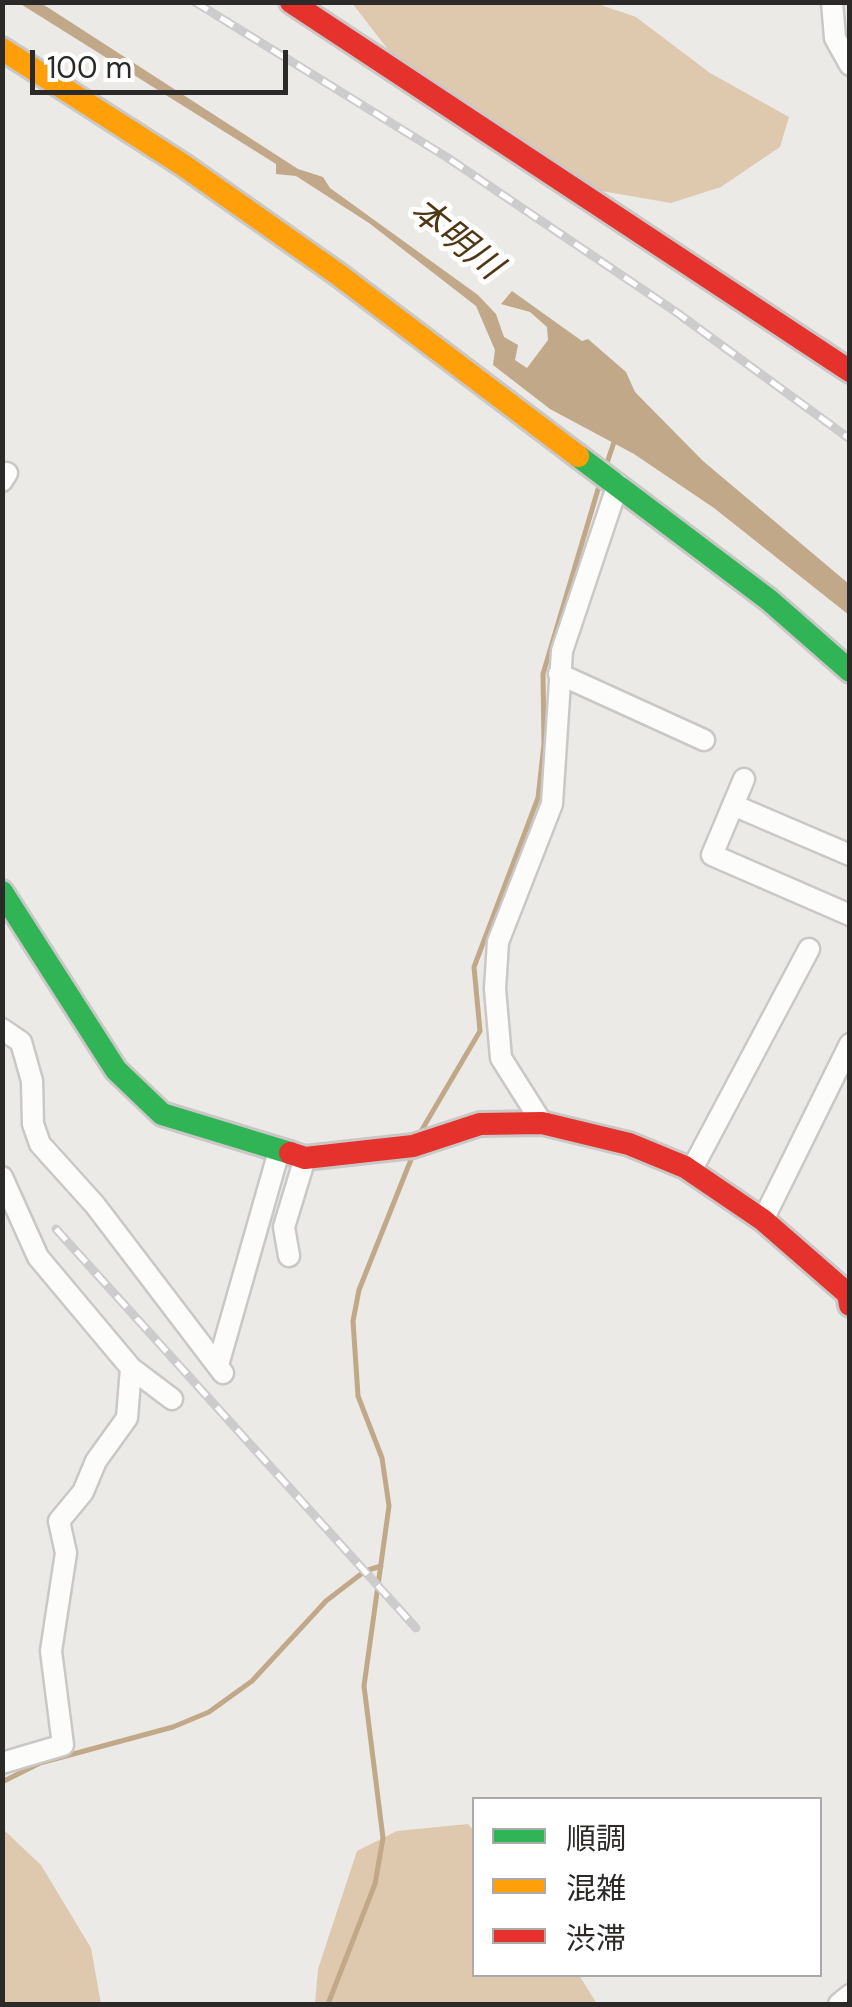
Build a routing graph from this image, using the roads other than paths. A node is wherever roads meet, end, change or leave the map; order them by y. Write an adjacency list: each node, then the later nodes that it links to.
1 (291, 2): 5 (street)
2 (832, 2): 4 (street)
3 (2, 49): 6 (street)
4 (849, 62)
5 (850, 371)
6 (608, 477): 7 (street); 8 (street)
7 (850, 671)
8 (560, 674): 9 (street); 18 (street)
9 (704, 740)
10 (744, 779): 11 (street)
11 (733, 805): 12 (street); 14 (street)
12 (850, 855)
13 (2, 892): 19 (street)
14 (850, 915)
15 (809, 949): 21 (street)
16 (2, 1029): 19 (street)
17 (850, 1044): 23 (street)
18 (542, 1124): 20 (street); 21 (street)
19 (280, 1151): 20 (street)
20 (304, 1158): 24 (street)
21 (692, 1171): 23 (street)
22 (2, 1177): 26 (street)
23 (762, 1220): 25 (street)
24 (289, 1256)
25 (850, 1306)
26 (131, 1368): 27 (street); 28 (street)
27 (172, 1399)
28 (2, 1763)
29 (850, 1996): 30 (street)
30 (840, 2004)

